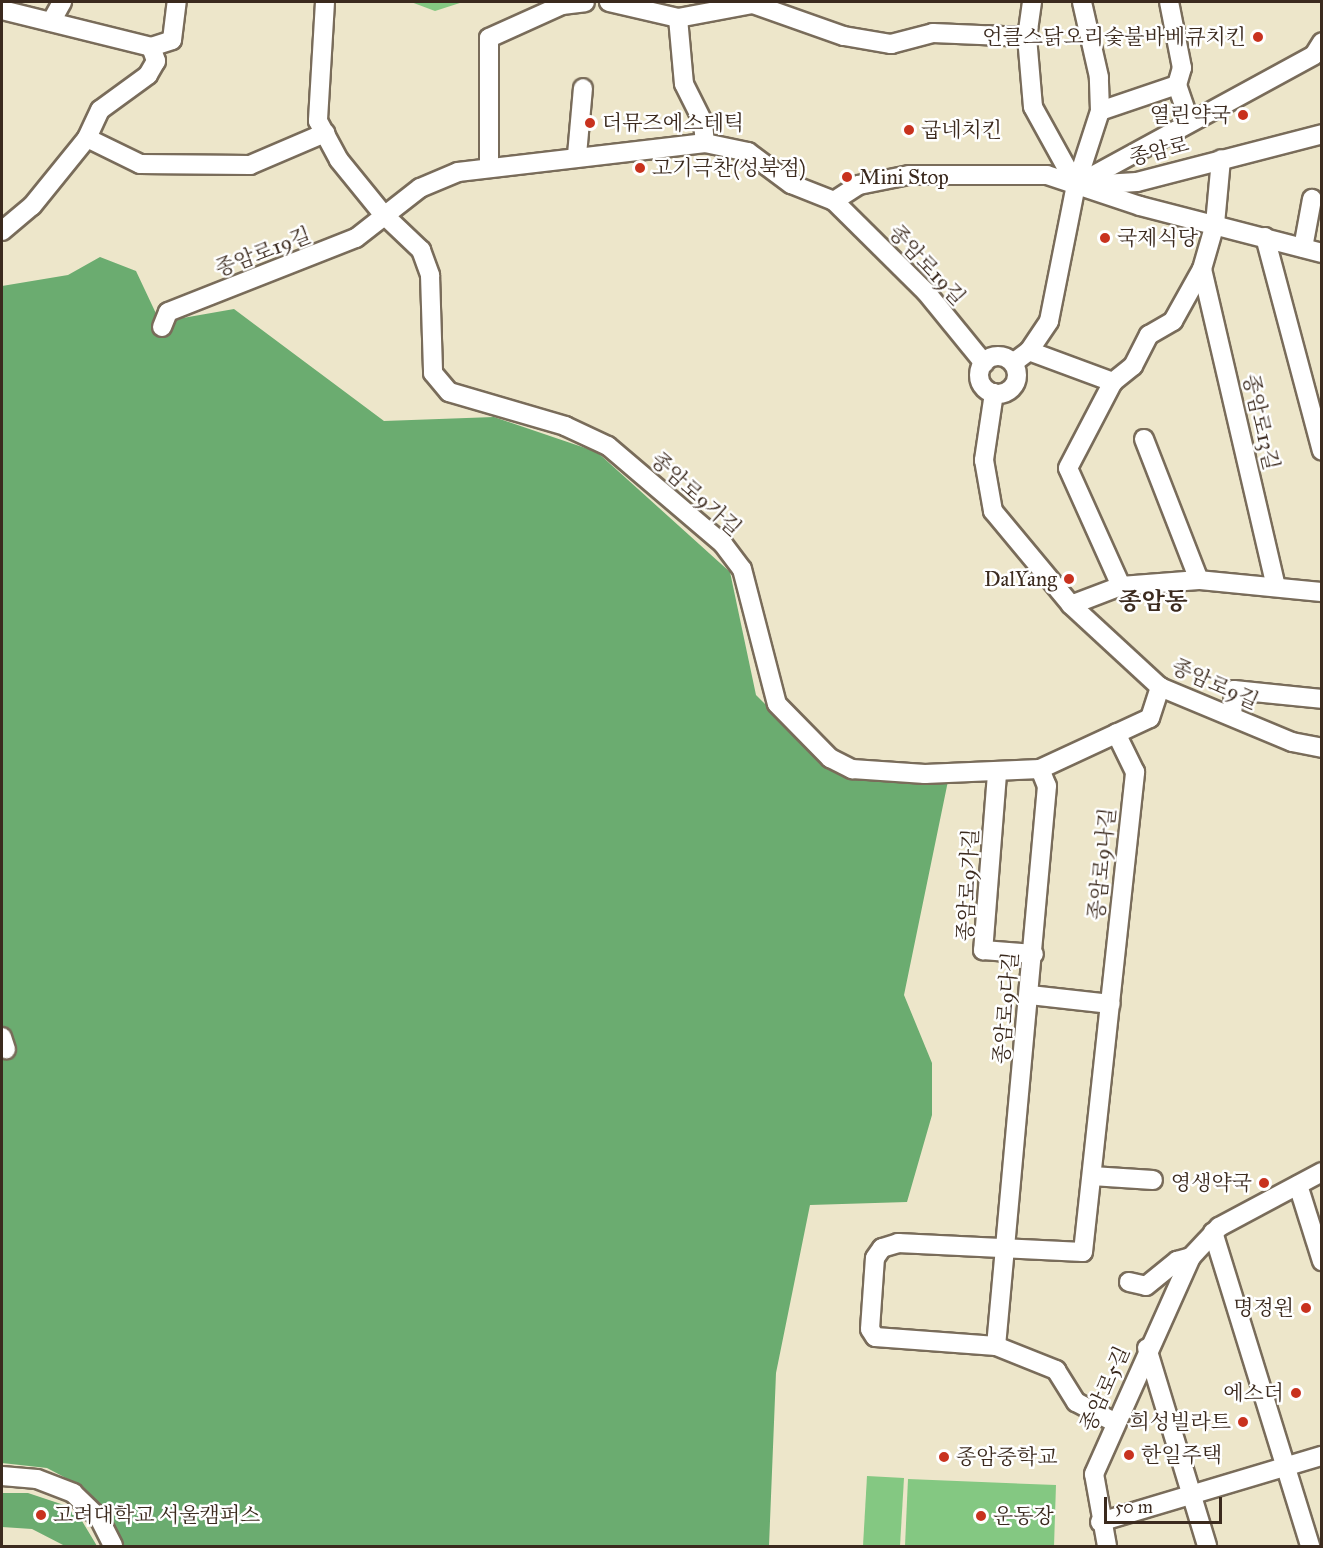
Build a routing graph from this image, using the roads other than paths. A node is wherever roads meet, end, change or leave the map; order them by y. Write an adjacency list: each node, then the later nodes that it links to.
1 (62, 2): 11 (street)
2 (177, 2): 14 (street)
3 (324, 2): 19 (street)
4 (585, 2): 25 (street)
5 (609, 2): 10 (street)
6 (1032, 2): 12 (street)
7 (1082, 2): 17 (street)
8 (1168, 2): 15 (street)
9 (2, 10): 11 (street)
10 (678, 18): 12 (street); 22 (street)
11 (51, 22): 14 (street)
12 (1027, 37): 26 (street)
13 (1322, 42): 18 (street)
14 (151, 47): 21 (street)
15 (1177, 84): 17 (street); 18 (street)
16 (583, 88): 23 (street)
17 (1100, 111): 26 (street)
18 (1190, 122): 26 (street)
19 (325, 133): 21 (street); 29 (street)
20 (1322, 134): 24 (street, 종암로)
21 (87, 138): 31 (street)
22 (705, 143): 23 (street, 종암로19길); 28 (street, 종암로19길)
23 (577, 155): 25 (street, 종암로19길)
24 (1221, 159): 26 (street, 종암로); 30 (street)
25 (489, 168): 29 (street, 종암로19길)
26 (1076, 185): 28 (street); 30 (street); 37 (street)
27 (1312, 199): 33 (street)
28 (834, 201): 38 (street, 종암로19길)
29 (382, 213): 36 (street, 종암로19길); 55 (street, 종암로9가길)
30 (1215, 224): 32 (street); 35 (street)
31 (2, 231)
32 (1265, 237): 33 (street); 43 (street)
33 (1303, 248): 34 (street)
34 (1322, 253)
35 (1202, 269): 40 (street); 46 (street, 종암로13길)
36 (162, 327)
37 (1029, 351): 39 (street); 40 (street)
38 (984, 363): 39 (street); 41 (street)
39 (1013, 363): 41 (street)
40 (1113, 382): 45 (street)
41 (994, 393): 48 (street, 종암로9길)
42 (1144, 438): 44 (street)
43 (1322, 451)
44 (1199, 580): 45 (street); 46 (street)
45 (1120, 586): 48 (street)
46 (1276, 586): 47 (street)
47 (1322, 592)
48 (1071, 605): 49 (street, 종암로9길)
49 (1160, 687): 51 (street, 종암로9길); 52 (street, 종암로9가길)
50 (1322, 699): 51 (street)
51 (1232, 716): 53 (street, 종암로9길)
52 (1116, 733): 54 (street, 종암로9가길); 58 (street, 종암로9나길)
53 (1322, 748)
54 (1040, 769): 55 (street, 종암로9가길); 56 (street, 종암로9다길)
55 (997, 774): 56 (street, 종암로9가길)
56 (1034, 954): 57 (street, 종암로9다길)
57 (1030, 995): 58 (street); 64 (street, 종암로9다길)
58 (1110, 1004): 60 (street, 종암로9나길)
59 (1322, 1172): 62 (street, 종암로5길)
60 (1092, 1176): 61 (street); 64 (street, 종암로9나길)
61 (1153, 1180)
62 (1298, 1185): 63 (street, 종암로5길); 66 (street)
63 (1213, 1232): 65 (street, 종암로5길); 72 (street)
64 (1002, 1251): 68 (street, 종암로9다길); 68 (street)
65 (1191, 1257): 67 (street, 종암로5길); 69 (street, 종암로5길)
66 (1322, 1261)
67 (1129, 1282)
68 (996, 1346): 70 (street)
69 (1147, 1348): 70 (street, 종암로5길); 74 (street)
70 (1114, 1422): 75 (street, 종암로5길)
71 (1322, 1456): 72 (street)
72 (1286, 1467): 74 (street); 79 (street)
73 (2, 1476): 76 (street)
74 (1193, 1494): 75 (street); 78 (street)
75 (1100, 1522): 77 (street, 종암로5길)
76 (113, 1546)
77 (1107, 1546)
78 (1207, 1546)
79 (1310, 1546)

